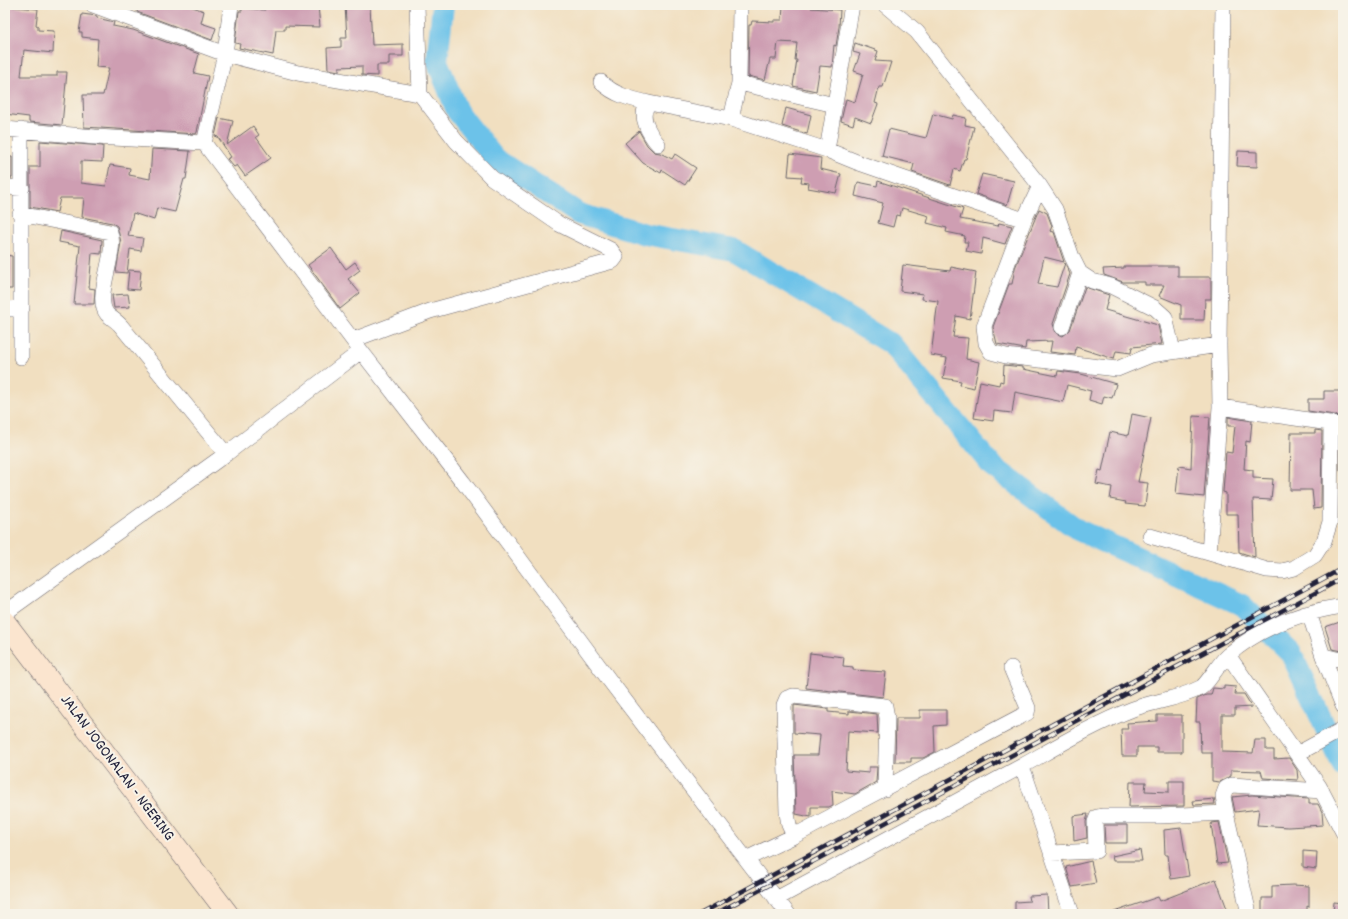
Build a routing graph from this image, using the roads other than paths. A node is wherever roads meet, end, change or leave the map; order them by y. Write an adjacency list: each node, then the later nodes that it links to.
1 (93, 5): 8 (street)
2 (231, 5): 8 (street)
3 (417, 5): 11 (street)
4 (740, 5): 10 (street)
5 (852, 5): 13 (street)
6 (885, 5): 20 (street)
7 (1223, 5): 29 (street)
8 (225, 54): 11 (street); 17 (street)
9 (601, 82): 12 (street)
10 (739, 83): 13 (street); 14 (street)
11 (420, 94): 30 (street)
12 (648, 103): 14 (street); 18 (street)
13 (834, 105): 19 (street)
14 (732, 119): 19 (street)
15 (5, 129): 16 (street)
16 (21, 130): 17 (street); 22 (street)
17 (204, 143): 30 (street)
18 (658, 144)
19 (827, 150): 24 (street)
20 (1040, 186): 24 (street); 25 (street)
21 (5, 187): 22 (street)
22 (22, 188): 23 (street)
23 (20, 214): 26 (street); 35 (street)
24 (1024, 220): 31 (street)
25 (1080, 273): 28 (street); 31 (street)
26 (22, 308): 27 (street); 32 (street)
27 (5, 309)
28 (1062, 327)
29 (1218, 345): 31 (street); 33 (street)
30 (357, 346): 35 (street); 56 (street)
31 (1173, 351)
32 (21, 357)
33 (1220, 407): 34 (street); 37 (street)
34 (1337, 424): 37 (street)
35 (226, 454): 39 (street)
36 (1150, 536): 37 (street)
37 (1210, 554)
38 (1343, 606): 40 (street)
39 (5, 613)
40 (1303, 614): 42 (street); 43 (street)
41 (5, 622): 58 (main road, JALAN JOGONALAN - NGERING)
42 (1228, 655): 48 (street); 49 (street)
43 (1322, 656): 44 (street); 46 (street)
44 (1343, 660)
45 (1011, 668): 50 (street)
46 (1343, 706)
47 (1343, 728): 48 (street)
48 (1299, 752): 51 (street)
49 (1022, 766): 55 (street); 57 (street)
50 (885, 789): 54 (street); 54 (street)
51 (1322, 791): 52 (street); 53 (street)
52 (1226, 813): 55 (street); 61 (street)
53 (1343, 832)
54 (794, 836): 56 (street)
55 (1051, 853): 60 (street)
56 (746, 858): 57 (street)
57 (776, 899): 59 (street)
58 (228, 914)
59 (788, 914)
60 (1072, 914)
61 (1249, 914)

